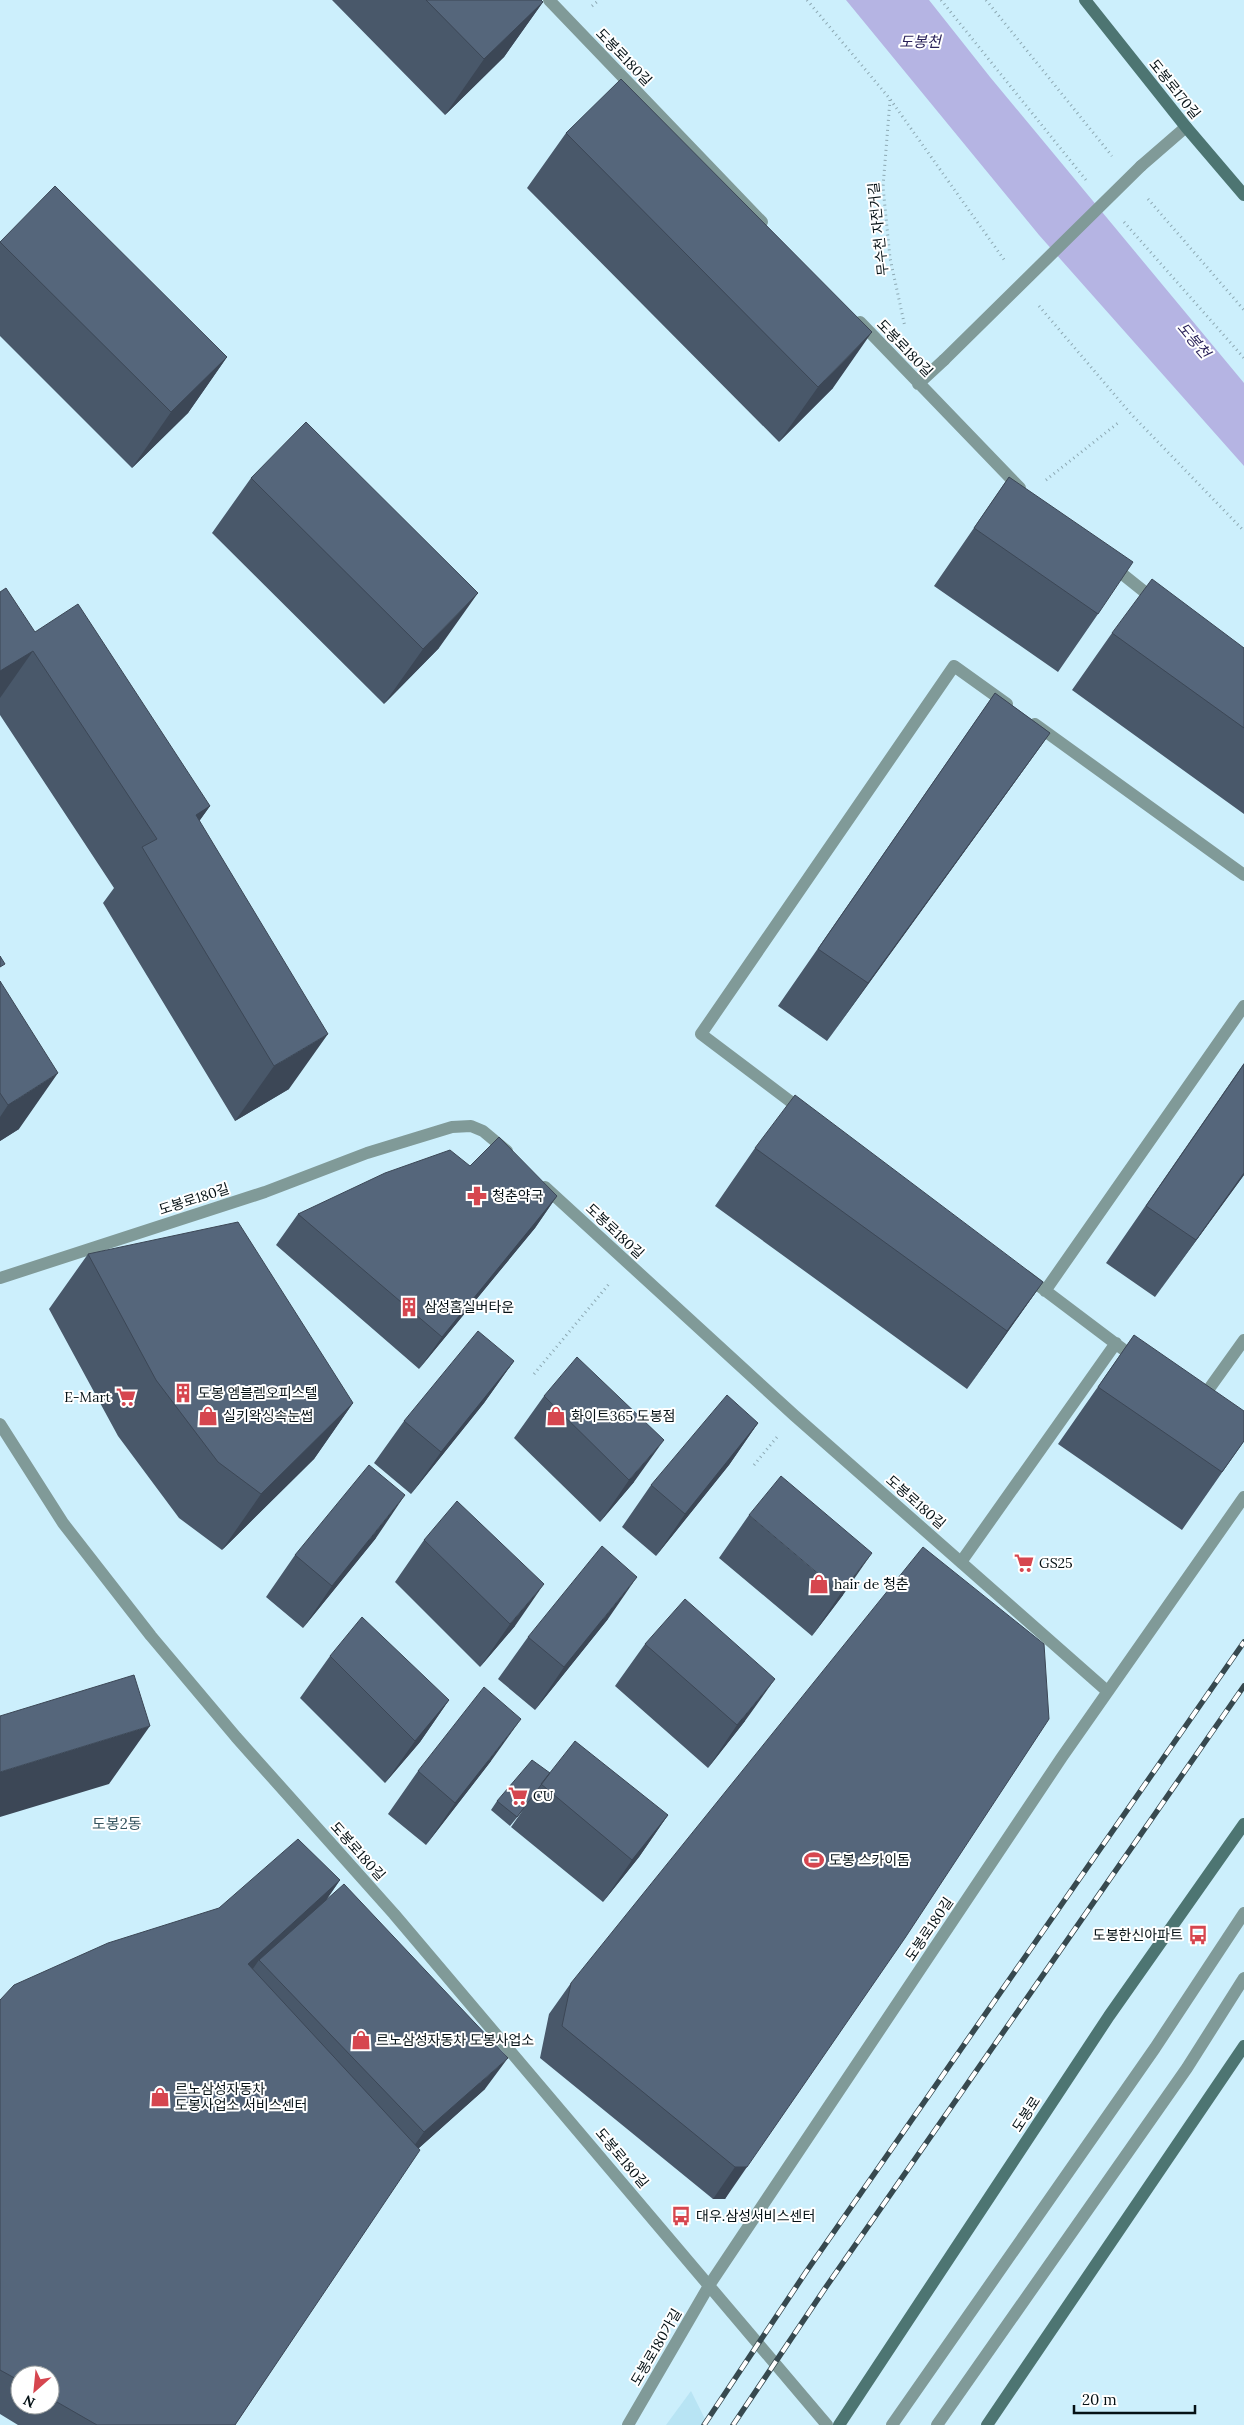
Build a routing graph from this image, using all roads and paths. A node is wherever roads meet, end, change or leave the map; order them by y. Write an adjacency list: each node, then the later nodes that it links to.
1 (549, 0): 6 (street, 도봉로180길)
2 (1085, 0): 4 (main road, 도봉로170길)
3 (890, 99): 8 (path, 무수천 자전거길)
4 (1186, 126): 5 (main road, 도봉로170길); 9 (street, bridge)
5 (1244, 195)
6 (773, 233)
7 (849, 312): 9 (street, 도봉로180길)
8 (907, 335)
9 (918, 384): 12 (street, 도봉로180길)
10 (1118, 423): 11 (path)
11 (1046, 481)
12 (1032, 499)
13 (1100, 556): 14 (street)
14 (1165, 607)
15 (1244, 875): 17 (street)
16 (1244, 1006): 23 (street)
17 (813, 1118)
18 (514, 1158): 22 (street, 도봉로180길)
19 (535, 1178): 20 (street, 도봉로180길)
20 (626, 1262): 27 (path); 29 (street, 도봉로180길)
21 (1013, 1267): 23 (street)
22 (0, 1278)
23 (1045, 1291): 25 (street)
24 (1244, 1340): 28 (street)
25 (1116, 1343): 26 (street); 33 (street)
26 (1146, 1366)
27 (534, 1374)
28 (1190, 1399)
29 (795, 1416): 31 (path); 33 (street, 도봉로180길)
30 (0, 1424): 39 (street, 도봉로180길)
31 (754, 1465)
32 (1244, 1497): 34 (street, 도봉로180길)
33 (961, 1562): 34 (street, 도봉로180길)
34 (1107, 1691): 39 (street, 도봉로180길)
35 (1244, 1824): 42 (main road, 도봉로)
36 (1244, 1914): 43 (street)
37 (1244, 1978): 44 (street)
38 (1244, 2046): 45 (main road)
39 (710, 2284): 40 (street, 도봉로180가길); 41 (street, 도봉로180길)
40 (628, 2425)
41 (827, 2425)
42 (840, 2425)
43 (892, 2425)
44 (937, 2425)
45 (987, 2425)

